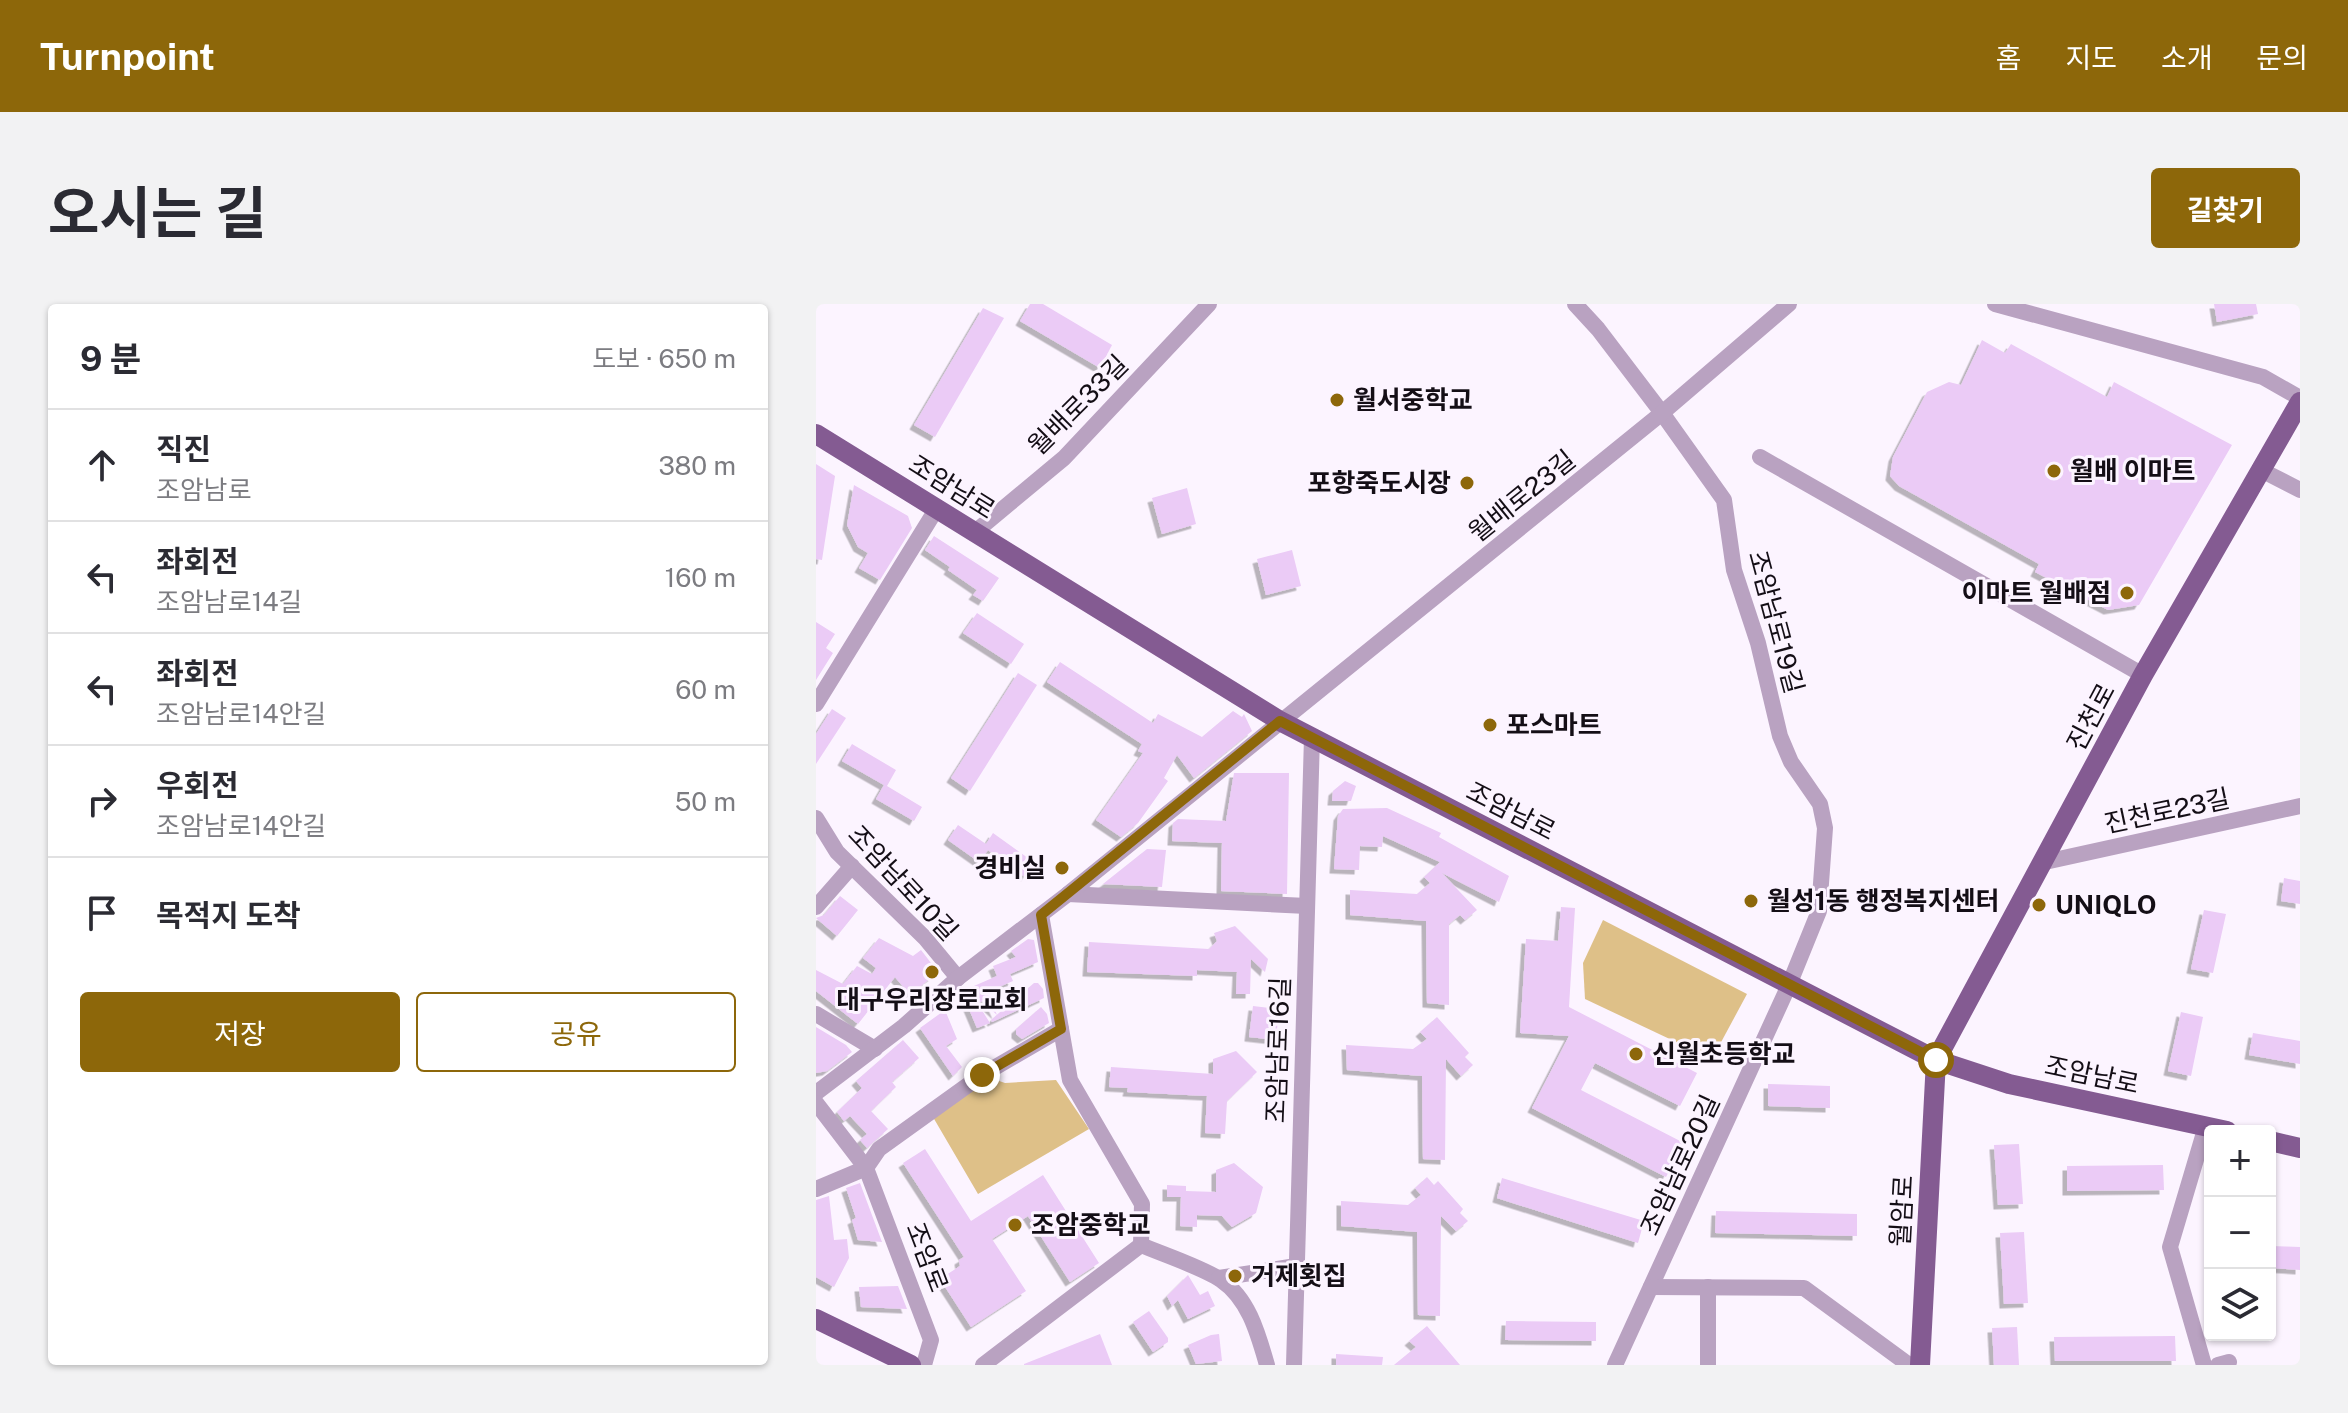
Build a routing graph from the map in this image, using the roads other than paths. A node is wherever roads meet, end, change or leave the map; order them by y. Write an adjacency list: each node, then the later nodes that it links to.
1 (1209, 304): 12 (street, 월배로33길)
2 (1575, 304): 6 (street, 조암남로19길)
3 (1789, 304): 6 (street, 월배로23길)
4 (1995, 304): 5 (street)
5 (2300, 400): 9 (main road, 진천로)
6 (1662, 413): 15 (street, 월배로23길); 26 (street, 조암남로19길)
7 (816, 434): 11 (main road, 조암남로)
8 (1760, 457): 13 (street)
9 (2261, 470): 10 (street); 13 (main road, 진천로)
10 (2300, 490)
11 (937, 508): 12 (main road, 조암남로); 14 (street)
12 (975, 532): 15 (main road, 조암남로)
13 (2143, 675): 19 (main road, 진천로)
14 (816, 704)
15 (1280, 721): 16 (main road, 조암남로); 21 (street, 월배로23길)
16 (1312, 737): 22 (street, 조암남로16길); 26 (main road, 조암남로)
17 (2300, 806): 19 (street, 진천로23길)
18 (816, 818): 20 (street, 조암남로10길)
19 (2045, 862): 30 (main road, 진천로)
20 (852, 866): 23 (street); 25 (street, 조암남로10길)
21 (1068, 894): 22 (street); 24 (street, 월배로23길)
22 (1307, 906): 40 (street, 조암남로16길)
23 (816, 907)
24 (1041, 915): 25 (street, 월배로23길); 28 (street)
25 (958, 978): 29 (street, 월배로23길)
26 (1789, 985): 30 (main road, 조암남로); 42 (street, 조암남로20길)
27 (816, 1014): 29 (street)
28 (1061, 1029): 37 (street); 39 (street)
29 (875, 1049): 31 (street, 월배로23길)
30 (1936, 1060): 33 (main road, 조암남로); 53 (main road, 월암로)
31 (816, 1093)
32 (816, 1103): 37 (street, 조암로)
33 (2204, 1126)
34 (2204, 1133): 54 (street)
35 (2276, 1142): 36 (main road)
36 (2300, 1148)
37 (866, 1168): 38 (street); 46 (street, 조암로)
38 (816, 1189)
39 (1141, 1245): 41 (street); 47 (street)
40 (1296, 1266): 41 (street); 49 (street, 조암남로16길)
41 (1219, 1278): 48 (street)
42 (1651, 1287): 43 (street); 50 (street, 조암남로20길)
43 (1708, 1287): 51 (street); 52 (street)
44 (816, 1319): 45 (main road)
45 (911, 1365)
46 (924, 1365)
47 (983, 1365)
48 (1267, 1365)
49 (1294, 1365)
50 (1615, 1365)
51 (1708, 1365)
52 (1909, 1365)
53 (1920, 1365)
54 (2204, 1365)

